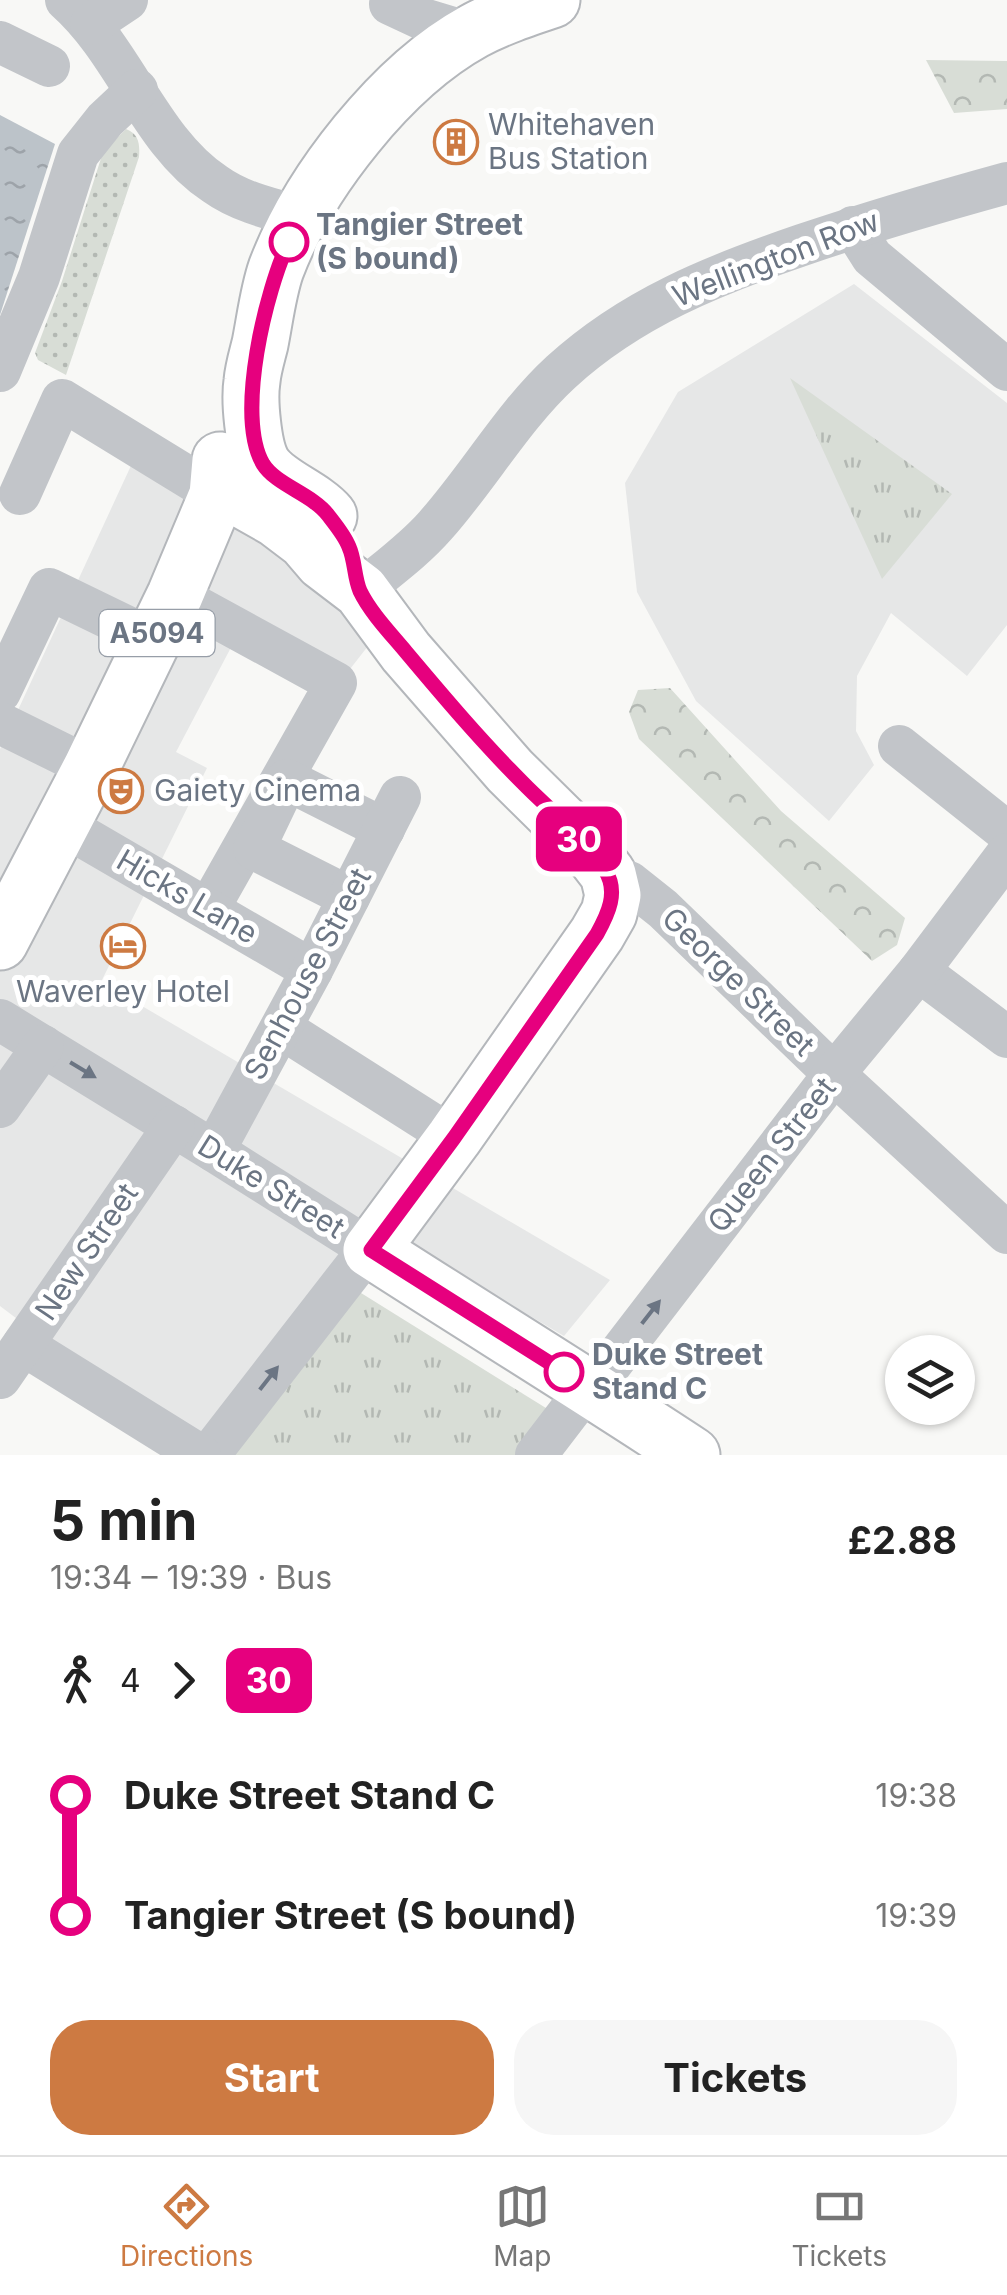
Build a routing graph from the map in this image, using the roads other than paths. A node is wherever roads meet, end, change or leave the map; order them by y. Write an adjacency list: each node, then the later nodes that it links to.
1 (126, 0): 4 (street)
2 (552, 0): 5 (main road, A5094)
3 (390, 2): 5 (street); 7 (street)
4 (78, 12): 9 (street)
5 (470, 33): 7 (main road, A5094)
6 (0, 42): 8 (street)
7 (427, 64): 11 (main road, A5094)
8 (49, 66)
9 (137, 90): 11 (street); 14 (street)
10 (1007, 183): 12 (street, Wellington Row)
11 (300, 217): 15 (main road, A5094)
12 (853, 227): 13 (street); 19 (street, Wellington Row)
13 (1007, 370)
14 (0, 371)
15 (251, 384): 16 (main road, A5094); 18 (main road, A5094)
16 (263, 464): 18 (main road); 19 (main road, George Street)
17 (20, 494): 18 (street)
18 (218, 495): 19 (main road, George Street); 20 (main road, A5094)
19 (360, 591): 28 (main road, George Street)
20 (165, 617): 21 (street); 24 (main road, A5094); 30 (street)
21 (0, 692)
22 (0, 723): 24 (street)
23 (899, 746): 26 (street)
24 (91, 768): 25 (main road, A5094)
25 (60, 824): 30 (street, Hicks Lane); 31 (main road, A5094)
26 (1007, 832)
27 (1007, 854): 33 (street, Queen Street)
28 (608, 874): 38 (street, George Street); 41 (main road)
29 (349, 897): 29 (street, Senhouse Street); 32 (street, Senhouse Street)
30 (209, 908): 32 (street, Hicks Lane)
31 (0, 942)
32 (312, 970): 35 (street, Senhouse Street)
33 (919, 971): 36 (street); 38 (street, Queen Street)
34 (0, 1020): 37 (street, Duke Street)
35 (280, 1028): 41 (street); 42 (street, Senhouse Street)
36 (1007, 1036)
37 (42, 1046): 39 (street); 40 (street, Duke Street, one-way to 40)
38 (834, 1074): 43 (street, George Street); 46 (street, Queen Street, one-way to 38)
39 (0, 1107)
40 (174, 1126): 42 (street, Duke Street); 45 (street, New Street)
41 (454, 1138): 44 (main road)
42 (214, 1150): 44 (street, Duke Street)
43 (1007, 1233)
44 (371, 1250): 46 (main road, Duke Street); 48 (street, one-way to 44)
45 (12, 1362): 47 (street)
46 (592, 1389): 49 (street, Queen Street); 50 (main road, Duke Street)
47 (200, 1455)
48 (209, 1455)
49 (536, 1455)
50 (692, 1455)

